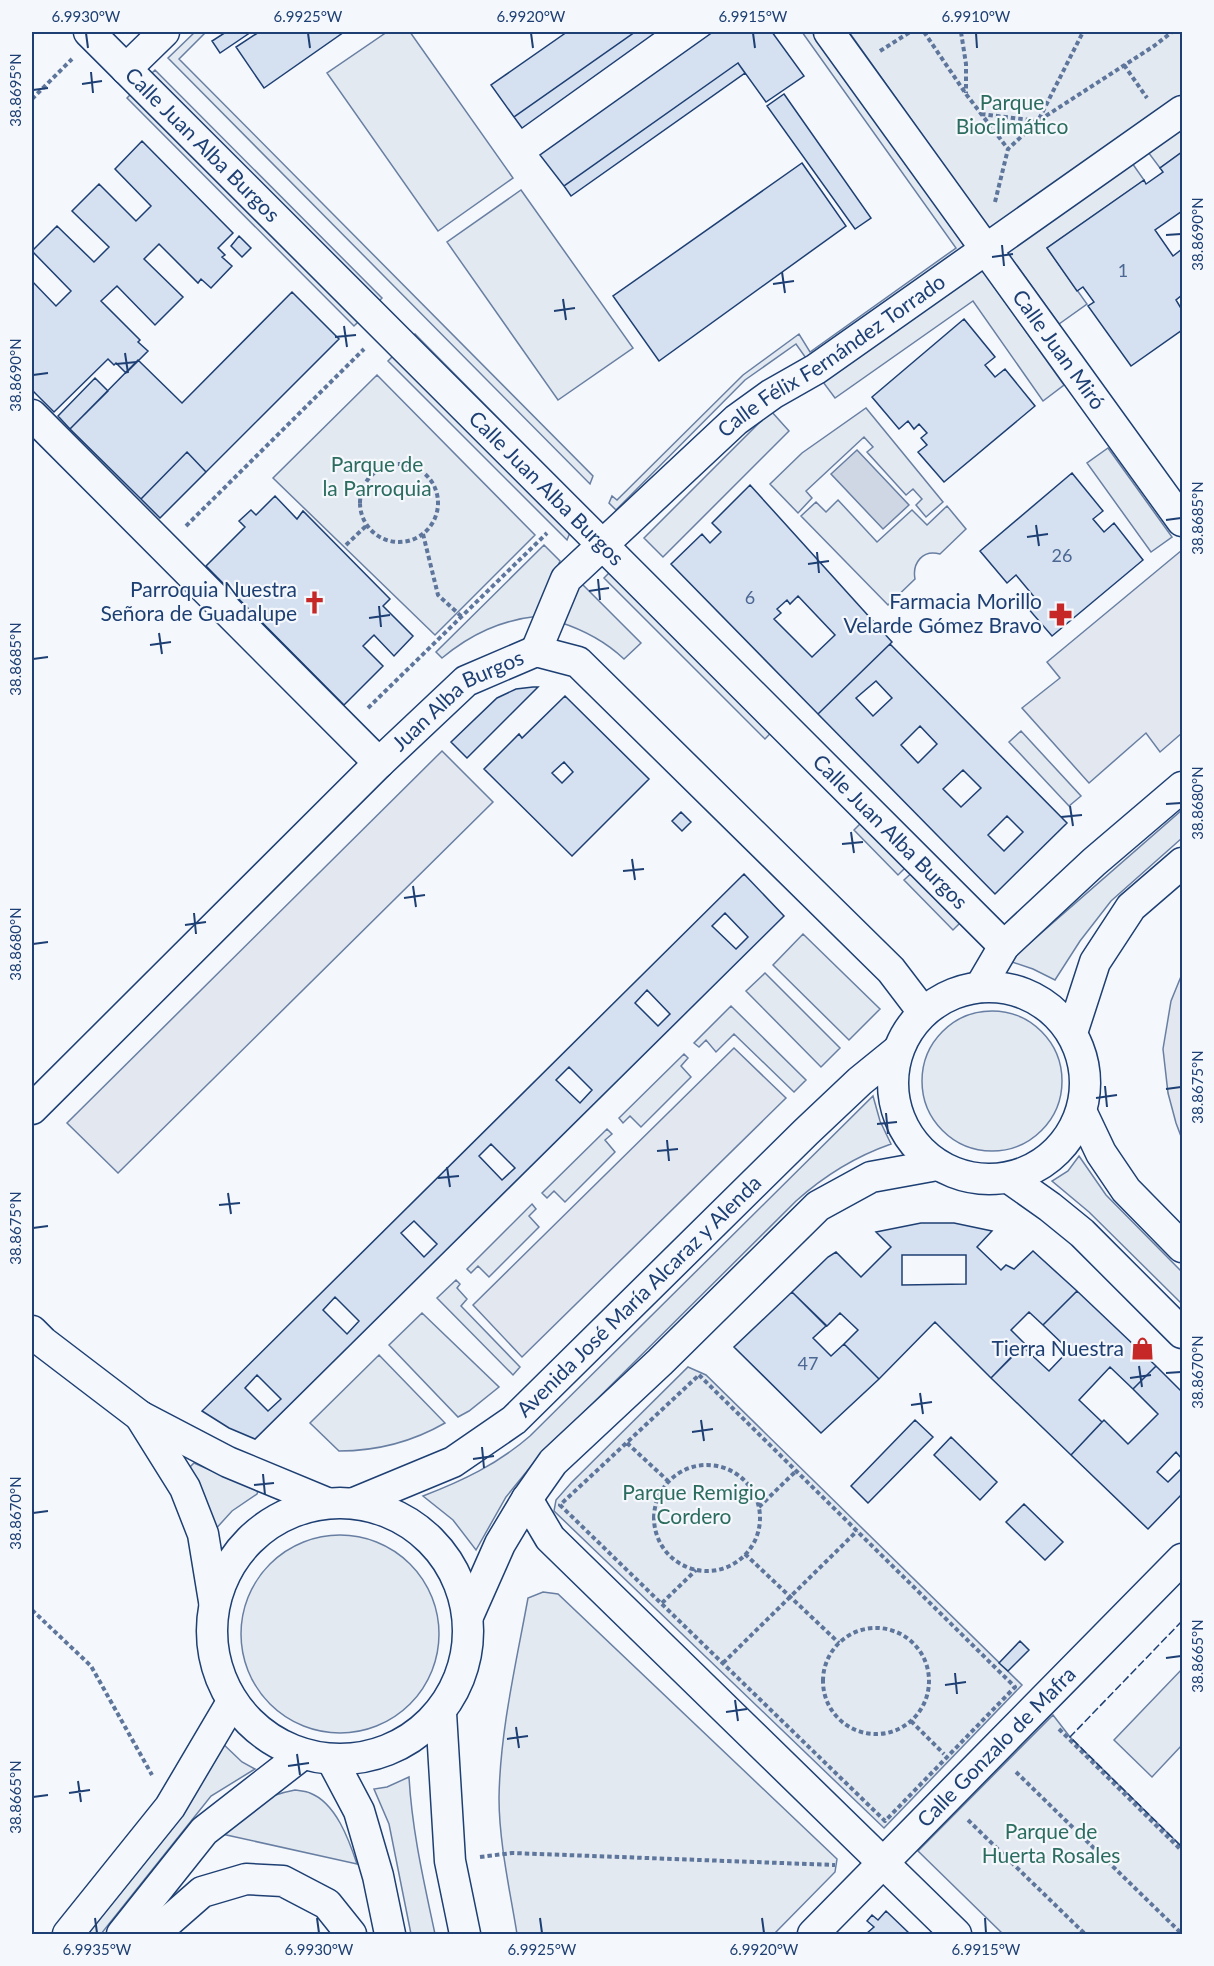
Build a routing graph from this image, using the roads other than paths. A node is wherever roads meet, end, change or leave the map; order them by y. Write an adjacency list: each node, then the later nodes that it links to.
1 (164, 32): 4 (street)
2 (829, 32): 6 (street, Calle Juan Miró)
3 (92, 34): 4 (street, Calle Juan Alba Burgos)
4 (126, 69): 9 (street, Calle Juan Alba Burgos)
5 (1174, 117): 6 (street, Calle Félix Fernández Torrado)
6 (985, 250): 8 (street, Calle Juan Miró); 9 (street, Calle Félix Fernández Torrado)
7 (32, 415): 11 (street)
8 (1182, 521)
9 (603, 546): 10 (street, Calle Félix Fernández Torrado); 14 (street, Calle Juan Alba Burgos)
10 (536, 651): 11 (street, Juan Alba Burgos); 16 (street, Juan Alba Burgos)
11 (379, 763): 19 (street, Juan Alba Burgos)
12 (1182, 788): 14 (street)
13 (1182, 863): 17 (street)
14 (1004, 946): 15 (street)
15 (980, 987): 16 (street); 17 (street)
16 (923, 1012): 18 (street)
17 (1072, 1033): 20 (street)
18 (897, 1051): 21 (street); 28 (street, Avenida José María Alcaraz y Alenda)
19 (32, 1109)
20 (1082, 1113): 22 (street); 23 (street)
21 (937, 1165): 22 (street); 27 (street)
22 (1008, 1178): 25 (street)
23 (1182, 1247)
24 (32, 1331): 26 (street)
25 (1182, 1332)
26 (140, 1416): 28 (street); 30 (street)
27 (527, 1498): 31 (street); 36 (street)
28 (341, 1503): 30 (street, Avenida José María Alcaraz y Alenda); 31 (street)
29 (1182, 1559): 36 (street, Calle Gonzalo de Mafra)
30 (214, 1601): 32 (street)
31 (469, 1614): 33 (street)
32 (232, 1701): 34 (street); 37 (street)
33 (441, 1713): 35 (street); 42 (street)
34 (303, 1754): 35 (street); 38 (street)
35 (332, 1760): 41 (street)
36 (884, 1862): 43 (street, Calle Gonzalo de Mafra); 44 (street)
37 (68, 1935)
38 (122, 1935)
39 (154, 1935): 40 (street)
40 (351, 1935)
41 (390, 1935)
42 (465, 1935)
43 (813, 1935)
44 (956, 1935)

